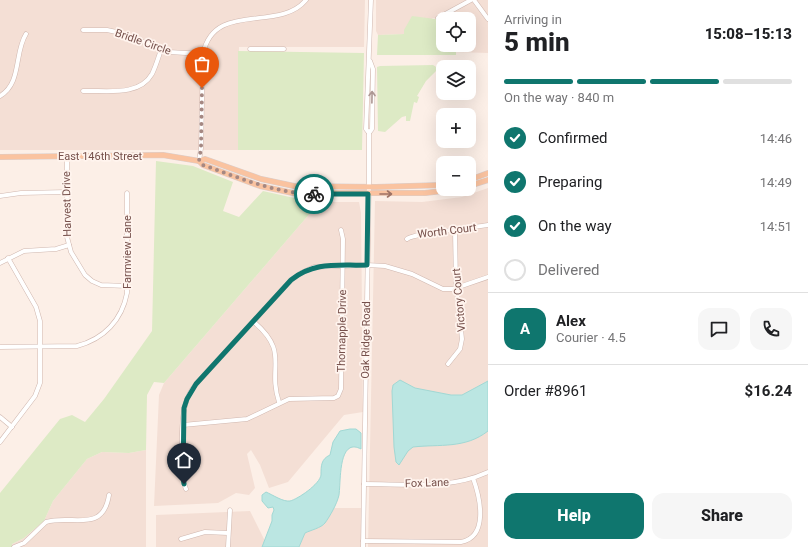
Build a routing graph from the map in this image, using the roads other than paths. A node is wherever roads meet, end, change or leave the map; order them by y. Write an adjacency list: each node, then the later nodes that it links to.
1 (306, 0): 11 (street)
2 (371, 0): 22 (street, Oak Ridge Road)
3 (472, 0): 4 (street); 5 (street)
4 (449, 12)
5 (488, 19)
6 (83, 30): 10 (street, Bridle Circle)
7 (26, 34): 13 (street)
8 (250, 49): 9 (street)
9 (284, 49)
10 (161, 50): 11 (street, Bridle Circle); 12 (street)
11 (202, 54): 16 (street)
12 (83, 91)
13 (0, 96)
14 (67, 156): 15 (main road, East 146th Street); 16 (main road, East 146th Street); 23 (street, Harvest Drive)
15 (0, 157)
16 (199, 161): 22 (main road, East 146th Street); 26 (main road)
17 (488, 173): 18 (main road)
18 (476, 177)
19 (488, 180): 20 (main road)
20 (476, 184)
21 (436, 185): 22 (main road, East 146th Street)
22 (368, 187): 26 (street, Oak Ridge Road)
23 (67, 192): 27 (street); 32 (street, Harvest Drive)
24 (436, 192): 26 (main road, one-way to 24)
25 (128, 193): 38 (street, Farmview Lane)
26 (368, 194): 35 (street, Oak Ridge Road)
27 (0, 196)
28 (488, 225): 30 (street, Worth Court)
29 (341, 230): 36 (street, Thornapple Drive)
30 (455, 231): 31 (street, Worth Court); 39 (street, Victory Court)
31 (406, 239)
32 (69, 245): 33 (street); 38 (street, Harvest Drive)
33 (8, 258): 34 (street); 42 (street)
34 (0, 263)
35 (367, 265): 36 (street); 39 (street); 51 (street, Oak Ridge Road)
36 (342, 266): 40 (street); 44 (street, Thornapple Drive)
37 (488, 277): 39 (street)
38 (127, 286): 42 (street, Farmview Lane)
39 (456, 288): 43 (street, Victory Court)
40 (254, 322): 44 (street); 46 (street)
41 (0, 347): 42 (street, Farmview Lane)
42 (41, 347): 47 (street)
43 (448, 364)
44 (279, 402): 46 (street)
45 (0, 417): 47 (street)
46 (183, 425): 52 (street)
47 (12, 427): 48 (street)
48 (0, 442)
49 (488, 472): 50 (street, Fox Lane)
50 (473, 478): 51 (street, Fox Lane); 57 (street)
51 (364, 484): 57 (street, Oak Ridge Road)
52 (186, 489)
53 (109, 495): 58 (street)
54 (230, 510): 55 (street)
55 (228, 533): 56 (street); 59 (street)
56 (181, 539)
57 (363, 541): 60 (street, Oak Ridge Road)
58 (14, 547)
59 (228, 547)
60 (363, 547)

